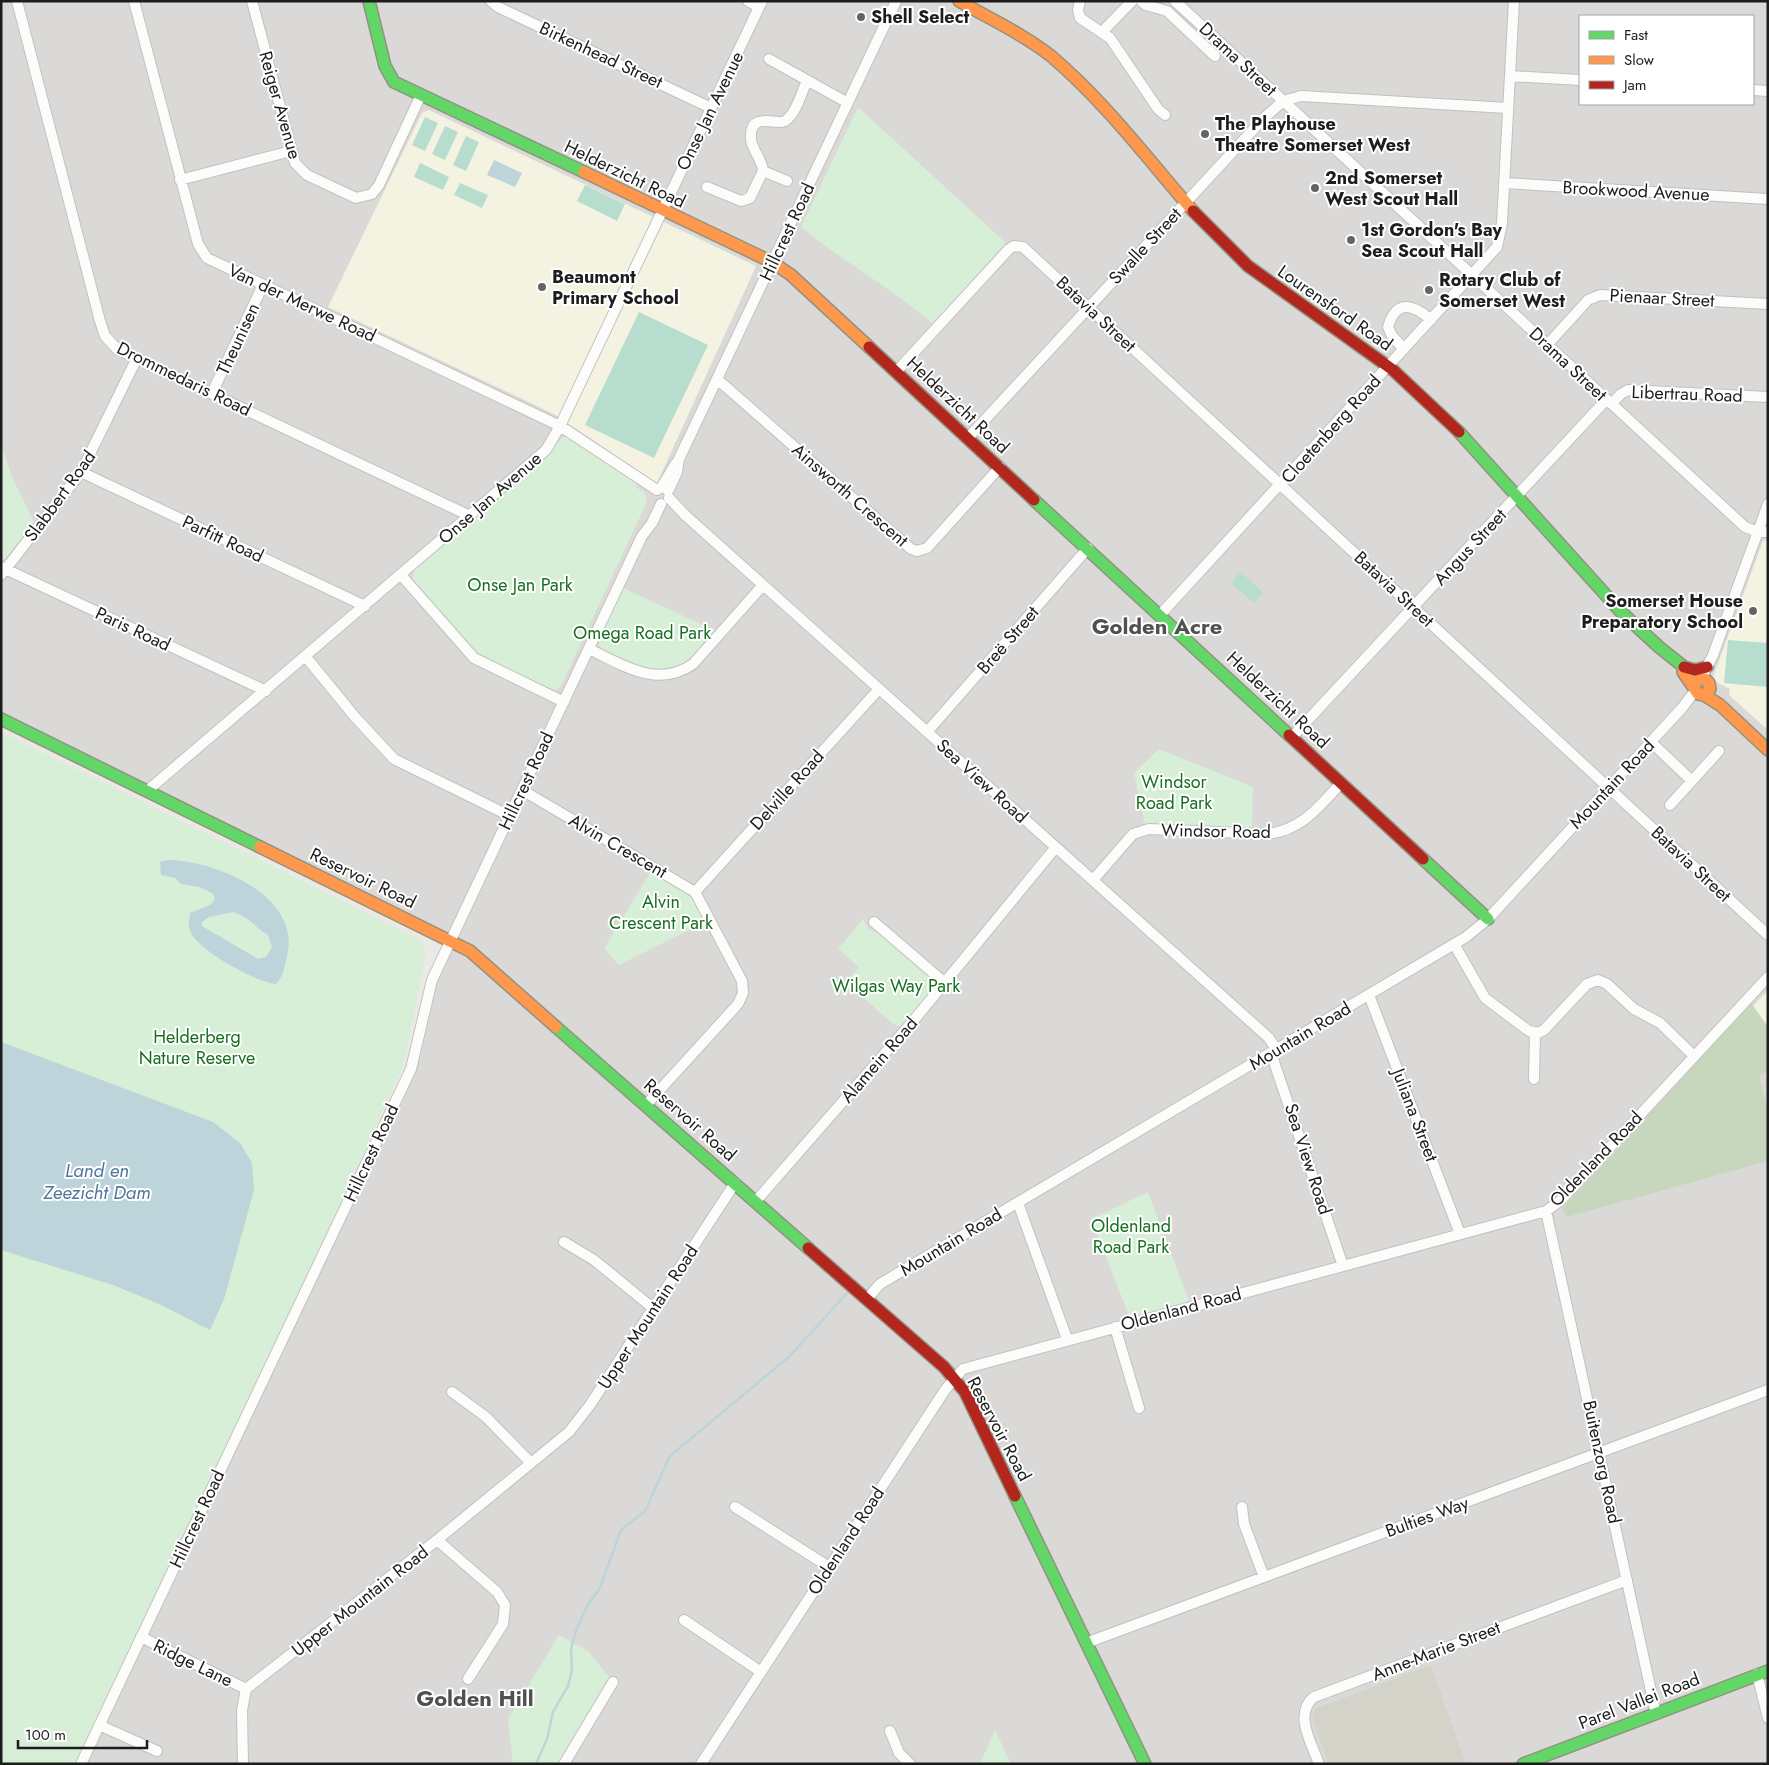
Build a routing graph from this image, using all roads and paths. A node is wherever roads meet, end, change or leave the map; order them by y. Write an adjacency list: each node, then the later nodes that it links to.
1 (17, 1): 46 (street, Drommedaris Road)
2 (134, 1): 31 (street, Van der Merwe Road)
3 (252, 1): 29 (street, Reiger Avenue)
4 (369, 1): 23 (street, Helderzicht Road)
5 (491, 1): 26 (street, Birkenhead Street)
6 (748, 1): 14 (street)
7 (959, 1): 36 (street, Lourensford Road)
8 (1080, 1): 15 (street)
9 (1132, 1): 15 (street)
10 (1141, 1): 16 (street)
11 (1176, 1): 24 (street, Drama Street)
12 (1514, 1): 18 (street, Cloetenberg Road)
13 (896, 3): 25 (street, Hillcrest Road)
14 (761, 4): 26 (street, Onse Jan Avenue)
15 (1102, 32): 28 (street)
16 (1215, 56)
17 (770, 59): 19 (street)
18 (1510, 76): 20 (street); 27 (street, Cloetenberg Road)
19 (808, 80): 25 (street); 30 (street)
20 (1579, 80)
21 (1754, 90): 22 (street)
22 (1768, 91)
23 (421, 95): 29 (street, Reiger Avenue); 37 (street, Helderzicht Road)
24 (1283, 101): 27 (street); 36 (street, Swalle Street); 39 (street, Drama Street)
25 (848, 103): 38 (street, Hillcrest Road)
26 (711, 108): 37 (street, Onse Jan Avenue)
27 (1508, 108): 33 (street, Cloetenberg Road)
28 (1165, 115)
29 (291, 151): 31 (street)
30 (763, 171): 32 (street); 34 (street)
31 (180, 180): 40 (street, Van der Merwe Road)
32 (787, 181)
33 (1504, 183): 35 (street, Brookwood Avenue); 39 (street, Cloetenberg Road)
34 (707, 186)
35 (1768, 199)
36 (1186, 202): 42 (street, Swalle Street); 47 (street, Lourensford Road)
37 (662, 211): 38 (street, Helderzicht Road); 53 (street, Onse Jan Avenue)
38 (772, 262): 48 (street, Helderzicht Road); 49 (street, Hillcrest Road)
39 (1472, 275): 43 (street, Cloetenberg Road); 44 (street, Drama Street)
40 (263, 285): 50 (street, Theunisen); 53 (street, Van der Merwe Road)
41 (1768, 304): 44 (street, Pienaar Street)
42 (1088, 307): 48 (street, Batavia Street); 54 (street, Swalle Street); 57 (street, Batavia Street)
43 (1431, 320): 45 (street, Cloetenberg Road); 45 (street)
44 (1547, 345): 52 (street, Drama Street)
45 (1404, 349): 47 (street, Cloetenberg Road)
46 (137, 358): 50 (street, Drommedaris Road); 56 (street, Slabbert Road)
47 (1389, 366): 57 (street, Cloetenberg Road); 58 (street, Lourensford Road)
48 (896, 372): 54 (street, Helderzicht Road)
49 (717, 379): 55 (street, Ainsworth Crescent); 59 (street, Hillcrest Road)
50 (212, 393): 61 (street, Drommedaris Road)
51 (1768, 397): 52 (street, Libertrau Road)
52 (1608, 402): 58 (street, Angus Street); 62 (street, Drama Street)
53 (560, 426): 59 (street, Van der Merwe Road); 61 (street, Onse Jan Avenue)
54 (968, 438): 55 (street, Helderzicht Road)
55 (1000, 467): 63 (street, Helderzicht Road)
56 (81, 472): 64 (street, Slabbert Road); 67 (street, Parfitt Road)
57 (1281, 484): 68 (street, Batavia Street); 69 (street, Cloetenberg Road)
58 (1517, 495): 68 (street, Angus Street); 73 (street, Lourensford Road)
59 (662, 496): 66 (street, Sea View Road); 70 (street, Hillcrest Road)
60 (1768, 504): 62 (street)
61 (470, 516): 65 (street, Onse Jan Avenue)
62 (1763, 532): 71 (street)
63 (1088, 548): 69 (street, Helderzicht Road); 80 (street, Breë Street)
64 (3, 570): 77 (street, Paris Road)
65 (401, 575): 67 (street, Onse Jan Avenue); 78 (street)
66 (763, 585): 70 (street); 76 (street, Sea View Road)
67 (365, 606): 72 (street, Onse Jan Avenue)
68 (1414, 607): 81 (street, Angus Street); 87 (street, Batavia Street)
69 (1160, 615): 81 (street, Helderzicht Road)
70 (589, 649): 78 (street, Hillcrest Road)
71 (1713, 654): 74 (street); 75 (street)
72 (306, 657): 77 (street, Onse Jan Avenue); 91 (street)
73 (1679, 664): 74 (street); 75 (street, Lourensford Road)
74 (1707, 667): 75 (street)
75 (1701, 687): 82 (street, Mountain Road); 83 (street, Lourensford Road)
76 (879, 688): 80 (street, Sea View Road); 94 (street, Delville Road)
77 (266, 692): 89 (street, Onse Jan Avenue)
78 (564, 702): 88 (street, Hillcrest Road)
79 (1, 719): 89 (street, Reservoir Road)
80 (928, 732): 92 (street, Sea View Road)
81 (1292, 737): 86 (street, Helderzicht Road)
82 (1651, 742): 85 (street); 87 (street, Mountain Road)
83 (1768, 750)
84 (1719, 751): 85 (street)
85 (1692, 781): 90 (street)
86 (1342, 783): 93 (street, Windsor Road); 95 (street, Helderzicht Road)
87 (1609, 787): 95 (street, Mountain Road); 97 (street, Batavia Street)
88 (522, 790): 91 (street, Hillcrest Road); 94 (street, Alvin Crescent)
89 (148, 791): 98 (street, Reservoir Road)
90 (1670, 805)
91 (510, 816): 98 (street, Hillcrest Road)
92 (1056, 847): 93 (street, Sea View Road); 101 (street, Alamein Road)
93 (1092, 880): 104 (street, Sea View Road)
94 (695, 892): 107 (street)
95 (1488, 919): 99 (street, Mountain Road)
96 (874, 922): 101 (street)
97 (1768, 936)
98 (451, 941): 107 (street, Reservoir Road); 132 (street, Hillcrest Road)
99 (1454, 944): 102 (street, Mountain Road); 103 (street)
100 (1768, 976): 105 (street, Oldenland Road)
101 (945, 983): 109 (street, Alamein Road)
102 (1369, 995): 104 (street, Mountain Road); 112 (street, Juliana Street)
103 (1535, 1033): 105 (street); 106 (street)
104 (1274, 1051): 110 (street, Mountain Road); 114 (street, Sea View Road)
105 (1694, 1056): 111 (street, Oldenland Road)
106 (1534, 1079)
107 (646, 1105): 108 (street, Reservoir Road)
108 (735, 1183): 109 (street, Reservoir Road); 116 (street, Upper Mountain Road)
109 (756, 1201): 115 (street, Reservoir Road)
110 (1018, 1203): 115 (street, Mountain Road); 118 (street)
111 (1546, 1212): 112 (street, Oldenland Road); 123 (street, Buitenzorg Road)
112 (1460, 1234): 114 (street, Oldenland Road)
113 (564, 1242): 116 (street)
114 (1344, 1266): 117 (street, Oldenland Road)
115 (867, 1299): 119 (street, Reservoir Road)
116 (654, 1309): 124 (street, Upper Mountain Road)
117 (1115, 1327): 118 (street, Oldenland Road); 122 (street)
118 (1068, 1339): 119 (street, Oldenland Road)
119 (954, 1379): 128 (street, Oldenland Road); 133 (street, Reservoir Road)
120 (1768, 1390): 123 (street, Bulties Way)
121 (452, 1392): 124 (street)
122 (1139, 1408)
123 (1600, 1453): 129 (street, Bulties Way); 130 (street, Buitenzorg Road)
124 (531, 1463): 127 (street, Upper Mountain Road)
125 (734, 1507): 128 (street)
126 (1242, 1507): 129 (street)
127 (437, 1540): 136 (street); 138 (street, Upper Mountain Road)
128 (829, 1567): 134 (street, Oldenland Road)
129 (1264, 1577): 133 (street, Bulties Way)
130 (1627, 1580): 139 (street, Buitenzorg Road); 150 (street, Anne-Marie Street)
131 (684, 1620): 134 (street)
132 (141, 1637): 138 (street, Ridge Lane); 141 (street, Hillcrest Road)
133 (1086, 1643): 149 (street, Reservoir Road)
134 (761, 1672): 144 (street, Oldenland Road)
135 (1762, 1673): 139 (street, Parel Vallei Road); 140 (street)
136 (468, 1679)
137 (613, 1682): 147 (street)
138 (246, 1689): 146 (street)
139 (1656, 1714): 151 (street, Parel Vallei Road)
140 (1768, 1718)
141 (99, 1725): 143 (street); 145 (street, Hillcrest Road)
142 (890, 1731): 148 (street)
143 (157, 1751)
144 (705, 1762)
145 (81, 1764)
146 (243, 1764)
147 (564, 1764)
148 (910, 1764)
149 (1145, 1764)
150 (1319, 1764)
151 (1523, 1764)

